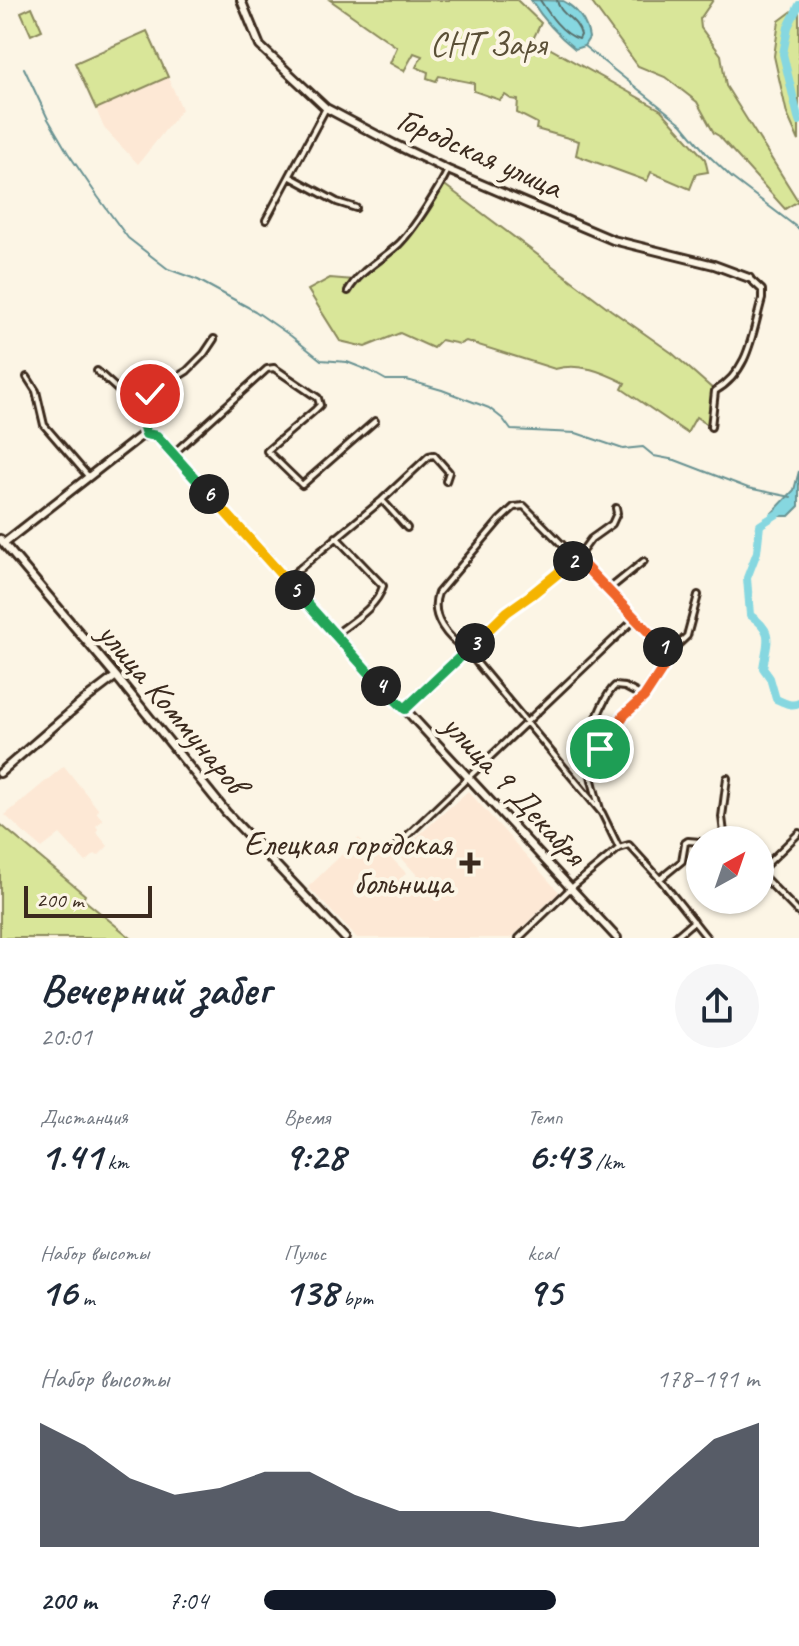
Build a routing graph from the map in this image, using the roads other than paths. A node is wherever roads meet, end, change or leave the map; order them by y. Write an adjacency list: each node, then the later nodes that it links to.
1 (241, 0): 2 (street, Городская улица)
2 (326, 108): 3 (street, Городская улица); 4 (street)
3 (448, 170): 7 (street, Городская улица); 8 (street)
4 (291, 177): 5 (street); 6 (street)
5 (356, 208)
6 (266, 220)
7 (749, 278): 14 (street)
8 (348, 291)
9 (214, 339): 12 (street)
10 (97, 371): 12 (street)
11 (27, 377): 17 (street)
12 (138, 408): 15 (street)
13 (375, 421): 16 (street)
14 (711, 427)
15 (146, 434): 16 (street, улица 9 Декабря); 17 (street)
16 (174, 453): 26 (street, улица 9 Декабря)
17 (88, 476): 23 (street)
18 (446, 481): 19 (street)
19 (382, 500): 21 (street); 22 (street)
20 (616, 508): 24 (street)
21 (407, 528)
22 (336, 537): 26 (street); 30 (street)
23 (2, 541): 33 (street, улица Коммунаров)
24 (577, 558): 27 (street); 31 (street); 31 (street)
25 (644, 561): 27 (street)
26 (286, 580): 30 (street, улица 9 Декабря)
27 (608, 590): 29 (street)
28 (698, 595): 32 (street)
29 (634, 620): 32 (street); 36 (street)
30 (336, 634): 35 (street, улица 9 Декабря)
31 (467, 651): 35 (street); 36 (street)
32 (669, 653): 34 (street)
33 (116, 676): 38 (street); 51 (street, улица Коммунаров)
34 (644, 697): 37 (street); 37 (street)
35 (405, 709): 39 (street, улица 9 Декабря)
36 (527, 722): 39 (street); 41 (street)
37 (588, 751): 41 (street)
38 (0, 773)
39 (468, 777): 46 (street); 48 (street, улица 9 Декабря)
40 (727, 778): 42 (street)
41 (602, 813): 45 (street)
42 (724, 826)
43 (799, 833): 49 (street)
44 (686, 842): 47 (street)
45 (619, 848): 47 (street); 48 (street)
46 (390, 852)
47 (660, 879): 50 (street)
48 (571, 888): 52 (street); 53 (street, улица 9 Декабря)
49 (799, 913)
50 (694, 921): 54 (street); 55 (street)
51 (345, 938)
52 (519, 938)
53 (617, 938)
54 (674, 938)
55 (707, 938)

